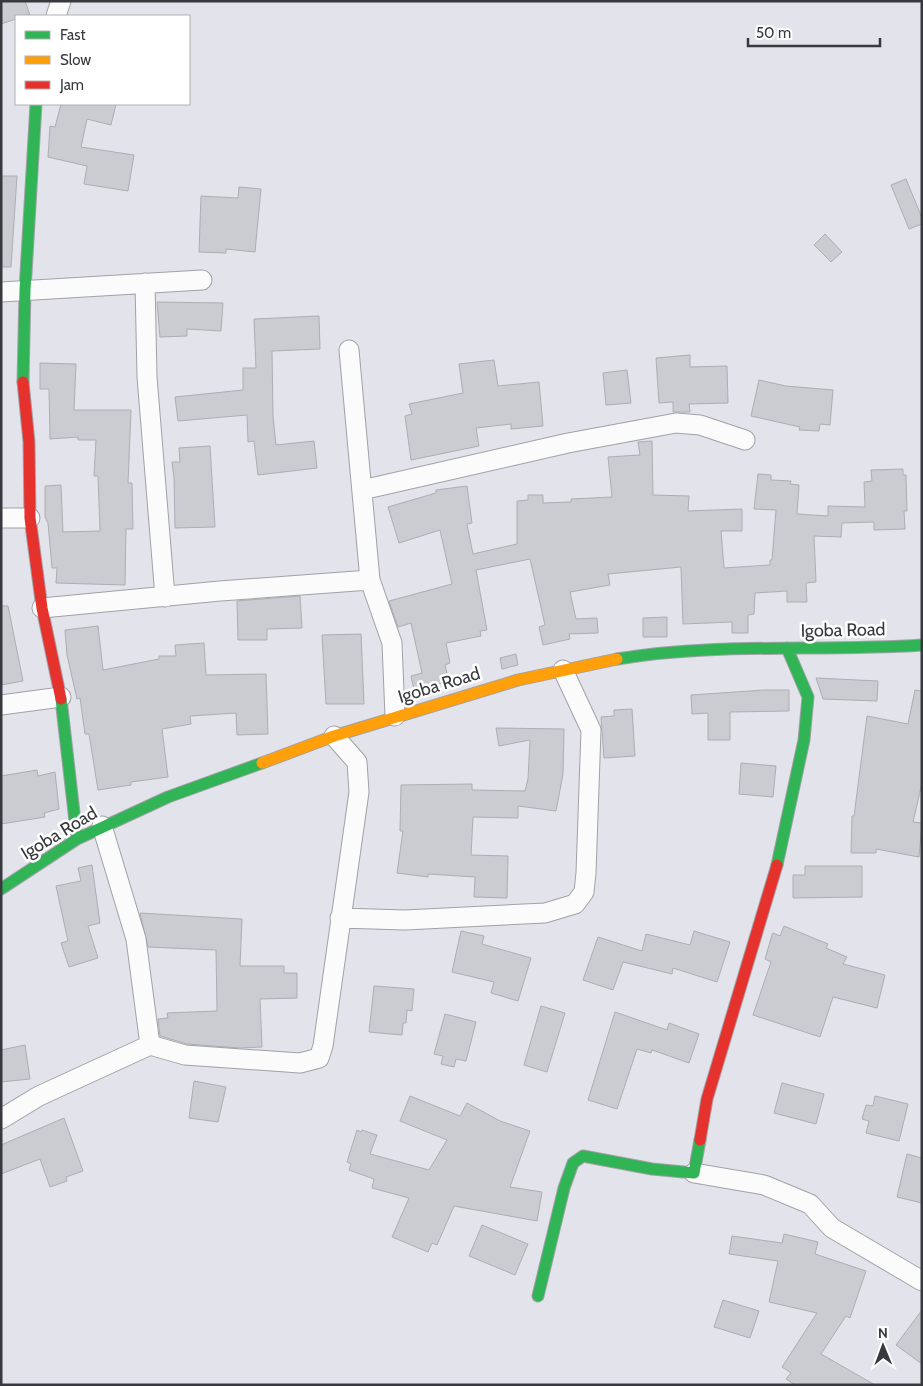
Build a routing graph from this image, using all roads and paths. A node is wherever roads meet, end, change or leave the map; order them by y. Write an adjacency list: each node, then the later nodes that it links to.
1 (61, 1): 2 (street)
2 (56, 15)
3 (36, 105): 6 (street)
4 (202, 280): 5 (street)
5 (145, 283): 6 (street); 14 (street)
6 (25, 290): 7 (street); 12 (street)
7 (1, 292)
8 (349, 350): 10 (street)
9 (745, 440): 10 (street)
10 (362, 490): 13 (street)
11 (1, 518): 12 (street)
12 (30, 518): 15 (street)
13 (370, 580): 14 (street); 21 (street)
14 (165, 597): 15 (street)
15 (42, 608): 19 (street)
16 (922, 645): 17 (street, Igoba Road)
17 (786, 648): 18 (street, Igoba Road); 29 (street)
18 (563, 670): 21 (street, Igoba Road); 26 (street)
19 (61, 697): 20 (street); 24 (street)
20 (1, 705)
21 (395, 716): 22 (street, Igoba Road)
22 (334, 736): 23 (street, Igoba Road); 26 (street)
23 (102, 826): 24 (street, Igoba Road); 27 (street)
24 (77, 839): 25 (street, Igoba Road)
25 (1, 889)
26 (340, 918): 27 (street)
27 (150, 1045): 28 (street)
28 (1, 1119)
29 (694, 1173): 30 (street); 31 (street)
30 (922, 1281)
31 (538, 1296)

